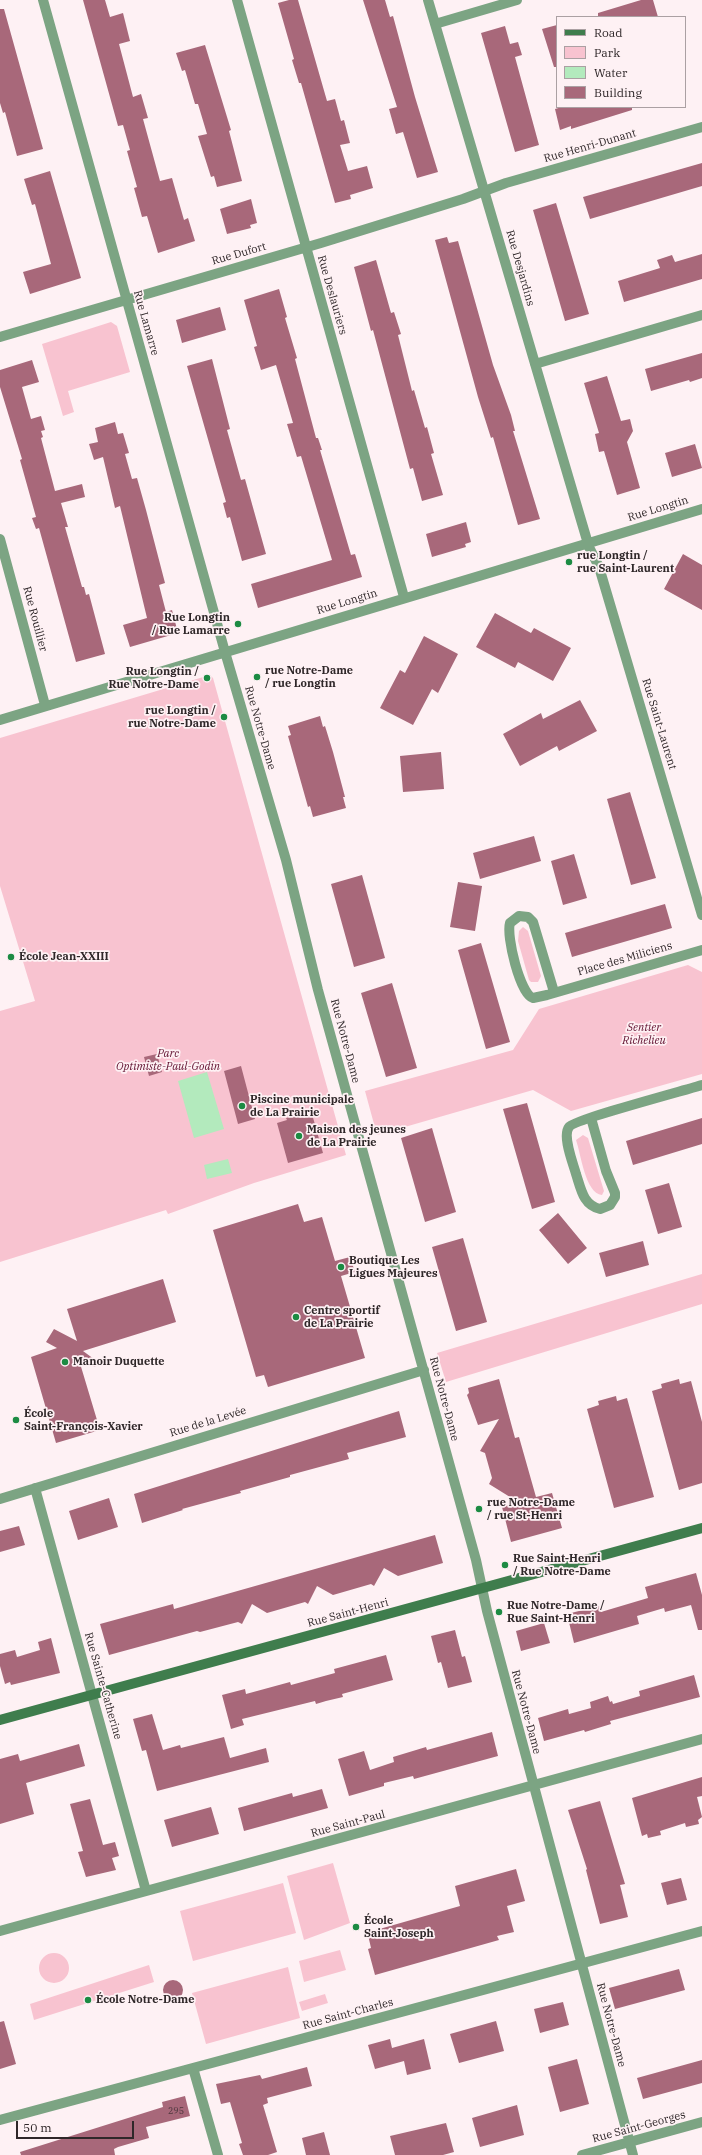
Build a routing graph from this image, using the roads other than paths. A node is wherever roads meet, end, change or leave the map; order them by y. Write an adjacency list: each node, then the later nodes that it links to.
1 (43, 0): 9 (street, Rue Lamarre)
2 (237, 0): 8 (street, Rue Deslauriers)
3 (428, 0): 5 (street, Rue Desjardins)
4 (517, 0): 5 (street)
5 (435, 24): 7 (street, Rue Desjardins)
6 (702, 127): 7 (street, Rue Henri-Dunant)
7 (485, 191): 8 (street, Rue Dufort); 12 (street, Rue Desjardins)
8 (306, 247): 9 (street, Rue Dufort); 16 (street, Rue Deslauriers)
9 (126, 299): 11 (street, Rue Dufort); 17 (street, Rue Lamarre)
10 (702, 315): 12 (street)
11 (0, 337)
12 (535, 364): 15 (street, Rue Desjardins)
13 (702, 509): 15 (street, Rue Longtin)
14 (0, 539): 18 (street, Rue Rouillier)
15 (588, 543): 16 (street, Rue Longtin); 20 (street, Rue Saint-Laurent)
16 (404, 597): 17 (street, Rue Longtin)
17 (225, 652): 18 (street, Rue Longtin); 25 (street, Rue Notre-Dame)
18 (46, 705): 19 (street, Rue Longtin)
19 (0, 720)
20 (702, 915)
21 (702, 950): 22 (street, Place des Miliciens)
22 (554, 992): 22 (street, Place des Miliciens)
23 (702, 1085): 24 (street)
24 (591, 1118): 24 (street)
25 (424, 1370): 26 (street, Rue de la Levée); 29 (street, Rue Notre-Dame)
26 (35, 1488): 27 (street, Rue de la Levée); 30 (street, Rue Sainte-Catherine)
27 (0, 1499)
28 (702, 1528): 29 (street, Rue Saint-Henri)
29 (482, 1588): 30 (street, Rue Saint-Henri); 33 (street, Rue Notre-Dame)
30 (92, 1695): 31 (street, Rue Saint-Henri); 34 (street, Rue Sainte-Catherine)
31 (0, 1720)
32 (702, 1739): 33 (street, Rue Saint-Paul)
33 (533, 1786): 34 (street, Rue Saint-Paul); 37 (street, Rue Notre-Dame)
34 (146, 1891): 35 (street, Rue Saint-Paul)
35 (0, 1931)
36 (702, 1931): 37 (street, Rue Saint-Charles)
37 (582, 1964): 38 (street, Rue Saint-Charles); 41 (street, Rue Notre-Dame)
38 (193, 2068): 39 (street, Rue Saint-Charles); 42 (street)
39 (0, 2120)
40 (702, 2122): 41 (street, Rue Saint-Georges)
41 (629, 2142): 43 (street, Rue Saint-Georges); 44 (street, Rue Notre-Dame)
42 (218, 2155)
43 (582, 2155)
44 (633, 2155)

